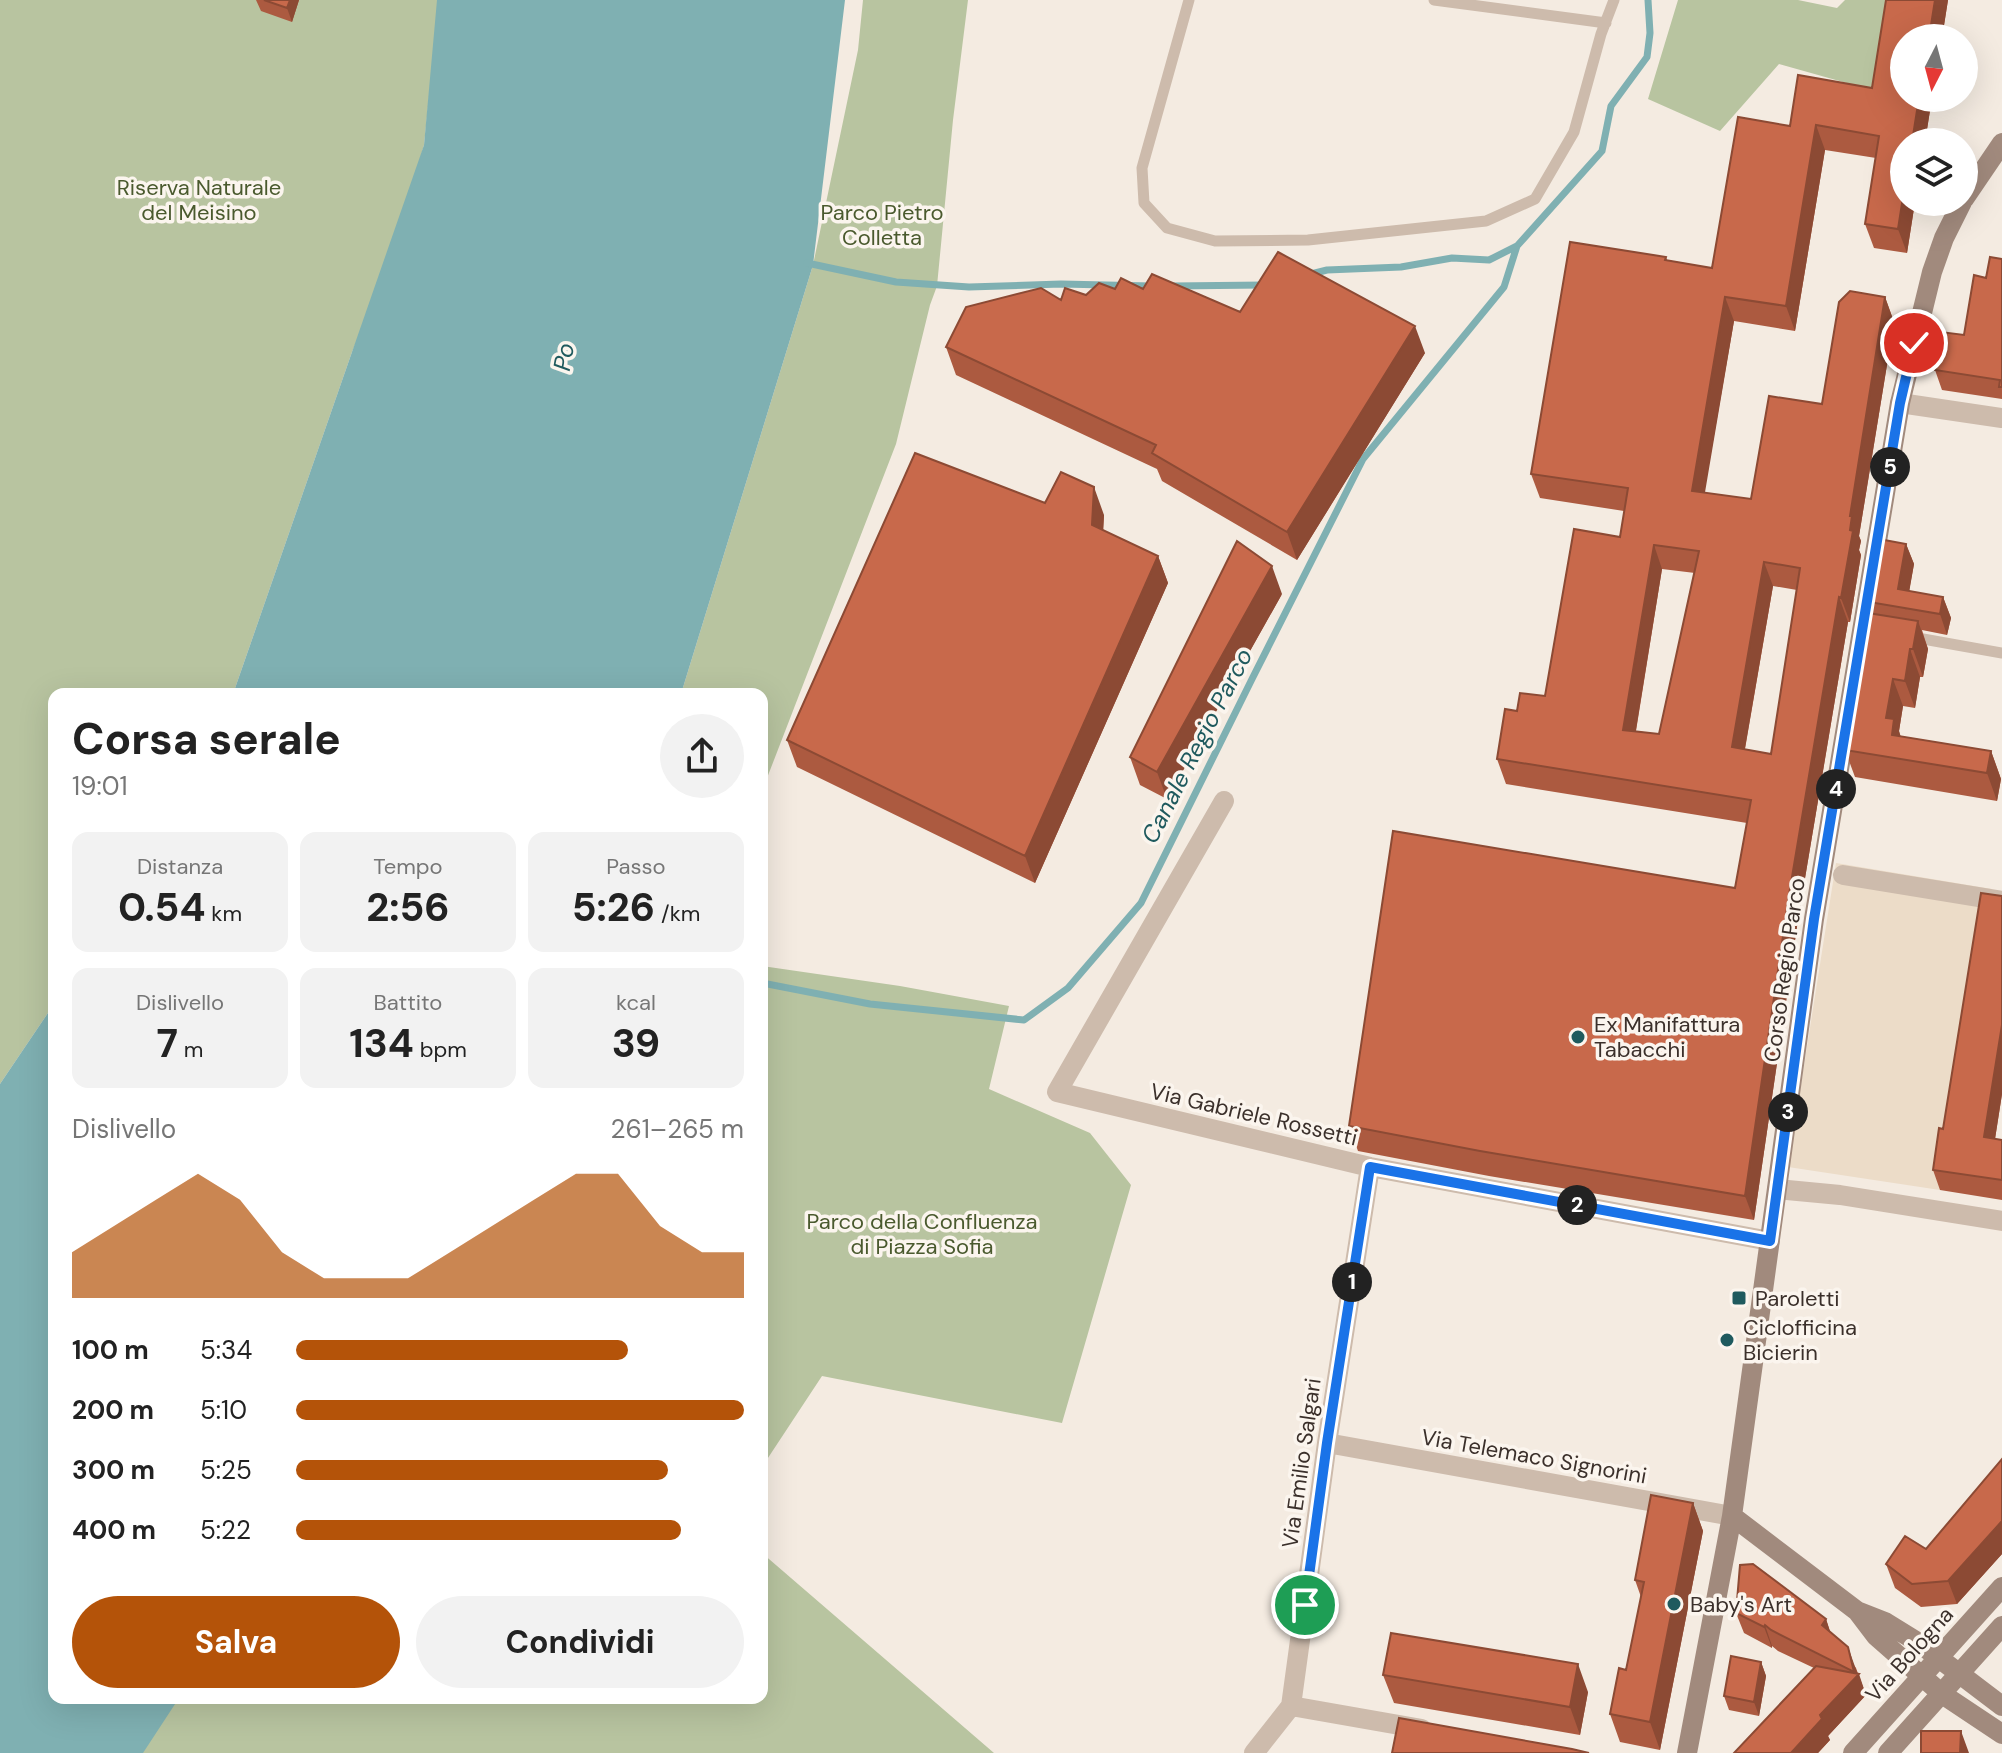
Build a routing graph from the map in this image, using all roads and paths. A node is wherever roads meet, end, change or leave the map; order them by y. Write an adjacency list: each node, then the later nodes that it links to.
1 (1189, 0): 4 (lane)
2 (1434, 0): 4 (lane)
3 (1614, 0): 4 (lane)
4 (1606, 23)
5 (2002, 143): 6 (street, Corso Regio Parco)
6 (1978, 178)
7 (1955, 216): 8 (street, Corso Regio Parco)
8 (1900, 403): 9 (street); 16 (street, Corso Regio Parco)
9 (2002, 418)
10 (1894, 634): 11 (lane)
11 (2002, 653)
12 (1224, 801): 15 (street, Via Gabriele Rossetti)
13 (1843, 875): 14 (street)
14 (2002, 901)
15 (1370, 1167): 18 (street, Via Gabriele Rossetti); 19 (street, Via Emilio Salgari)
16 (1777, 1189): 17 (street); 18 (street, Corso Regio Parco)
17 (2002, 1221)
18 (1770, 1241): 20 (street, Corso Regio Parco)
19 (1327, 1443): 20 (street, Via Telemaco Signorini); 28 (street, Via Emilio Salgari)
20 (1732, 1516): 22 (street); 33 (street, Corso Regio Parco)
21 (2002, 1587): 24 (street, Via Bologna)
22 (1857, 1611): 24 (street); 26 (street)
23 (2002, 1626): 25 (street)
24 (1938, 1657): 25 (street); 26 (street, Via Bologna)
25 (1960, 1673): 27 (street); 29 (street)
26 (1921, 1677): 27 (street); 34 (street, Via Bologna)
27 (1942, 1694): 31 (street); 35 (street)
28 (1291, 1706): 30 (street); 32 (street)
29 (2002, 1706)
30 (1439, 1732)
31 (2002, 1734)
32 (1254, 1753)
33 (1687, 1753)
34 (1853, 1753)
35 (1888, 1753)

